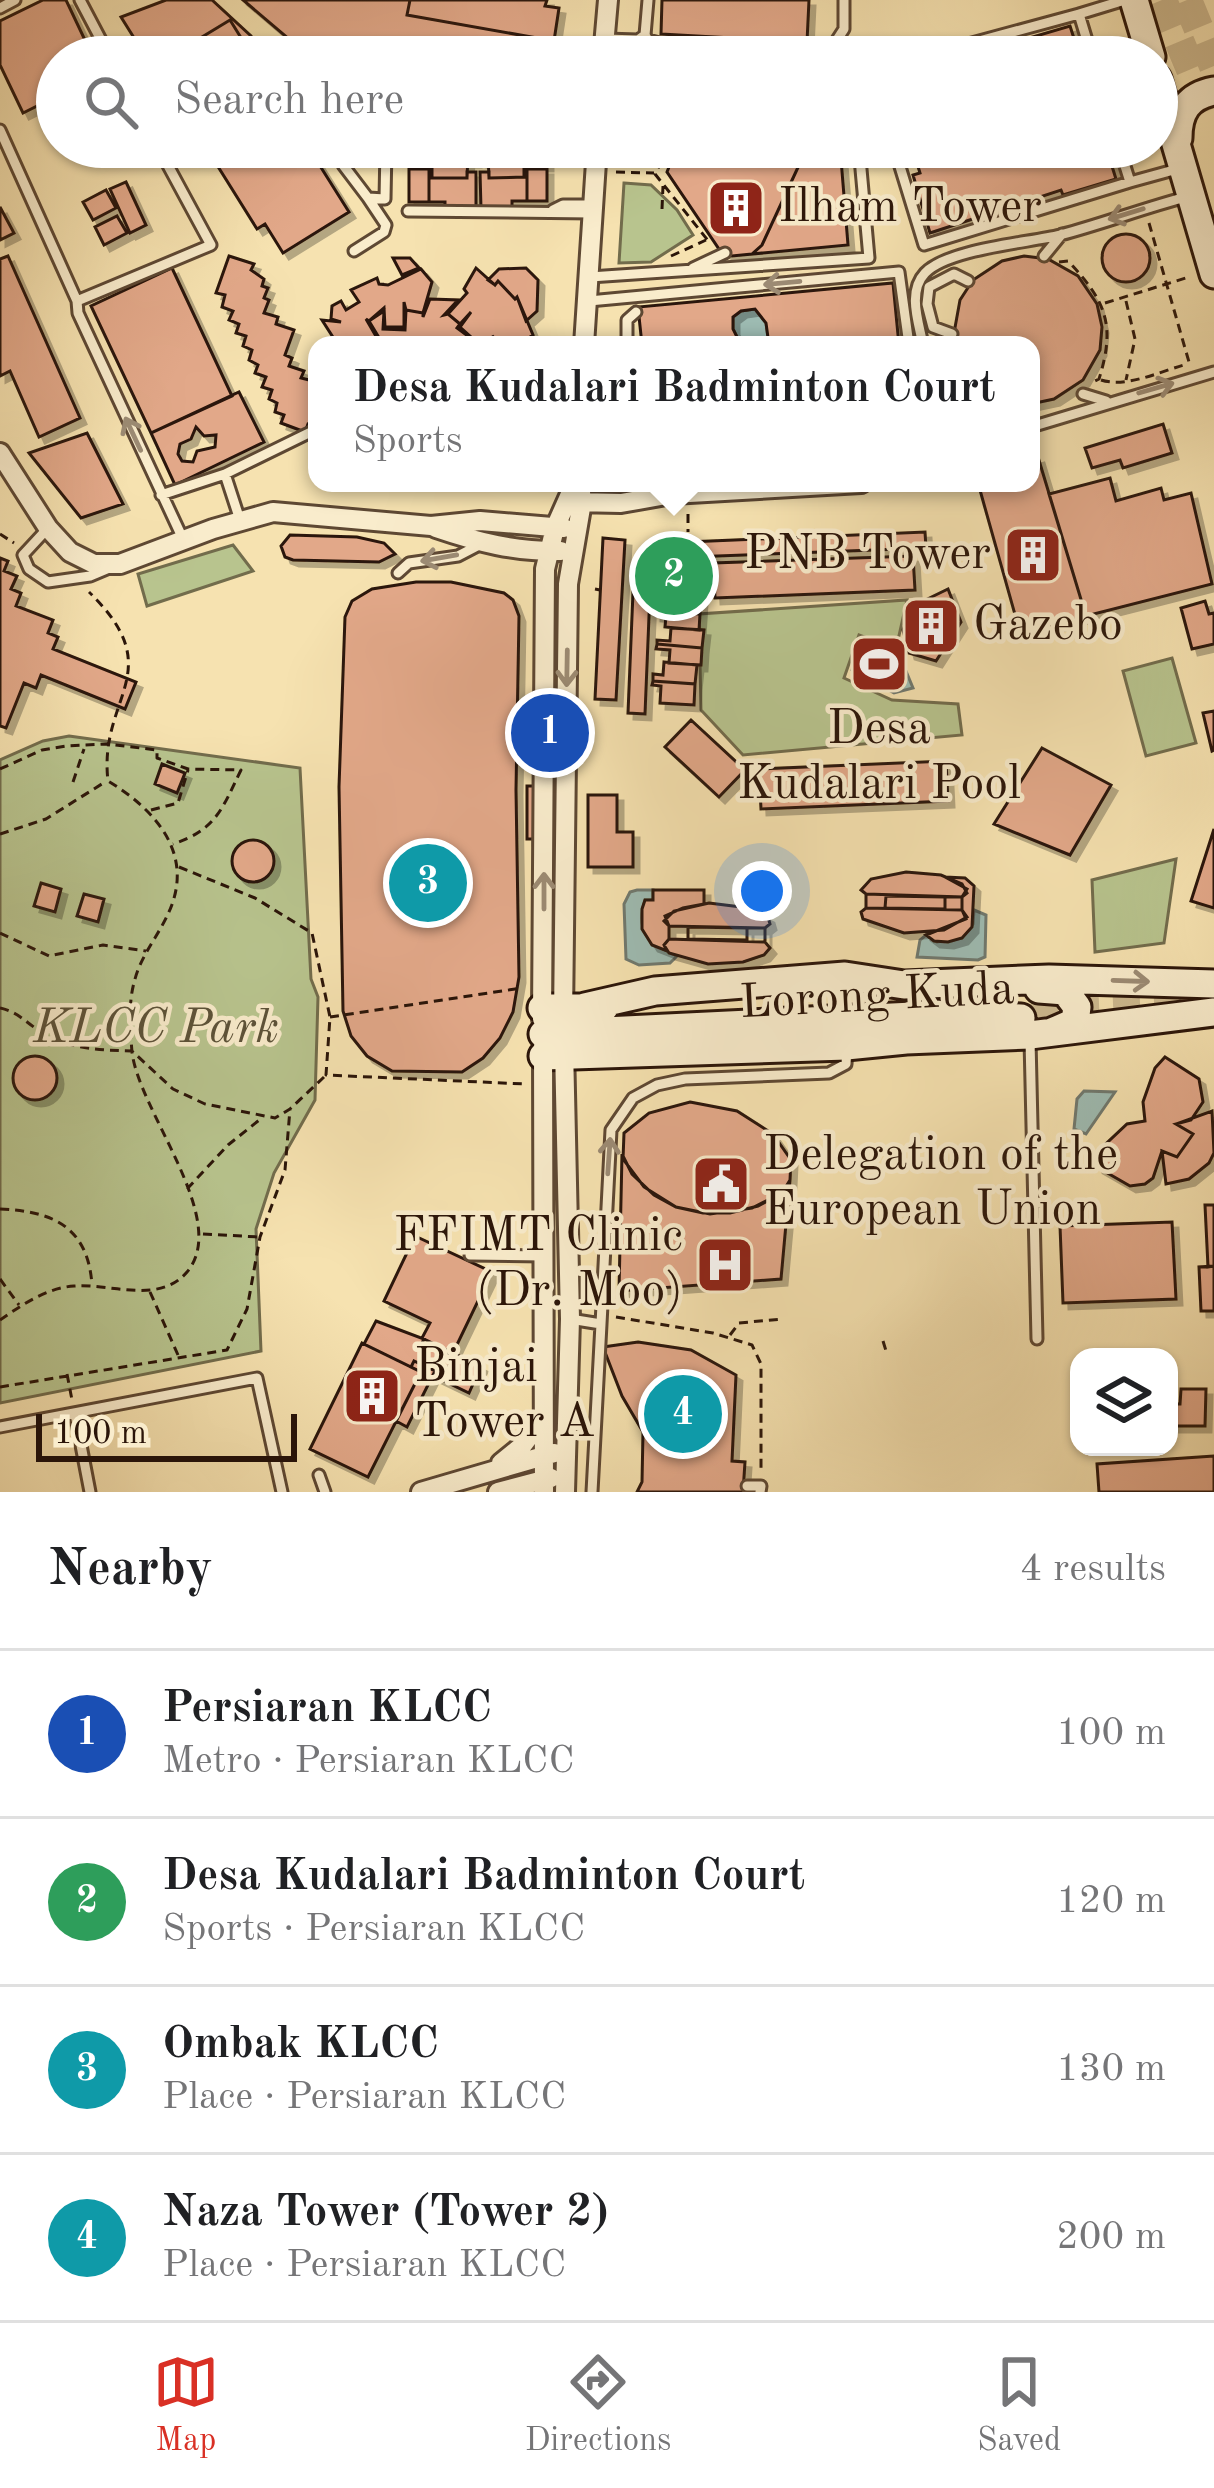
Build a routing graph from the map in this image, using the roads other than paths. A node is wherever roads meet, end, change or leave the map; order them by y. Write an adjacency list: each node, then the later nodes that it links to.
1 (15, 0): 7 (lane)
2 (80, 0): 10 (lane)
3 (608, 0): 11 (street)
4 (649, 0): 9 (lane)
5 (844, 0): 12 (lane)
6 (1129, 0): 8 (lane); 15 (street)
7 (0, 8)
8 (1079, 14): 13 (lane); 14 (lane)
9 (645, 35)
10 (99, 36)
11 (605, 36)
12 (839, 36)
13 (998, 36)
14 (1086, 36)
15 (1143, 36)
16 (1214, 91): 19 (street)
17 (0, 130): 43 (lane)
18 (1178, 157): 19 (street)
19 (1179, 161): 29 (street)
20 (169, 168): 43 (lane)
21 (345, 168): 30 (lane)
22 (386, 168): 30 (lane)
23 (595, 168): 31 (street)
24 (861, 168): 38 (lane)
25 (900, 168): 28 (lane)
26 (1126, 168): 28 (lane)
27 (1163, 168): 28 (lane)
28 (1130, 182)
29 (1190, 196): 33 (lane, one-way to 33); 40 (street)
30 (368, 198): 34 (lane)
31 (592, 210): 32 (lane); 41 (street)
32 (408, 211)
33 (1062, 234): 36 (lane); 50 (lane)
34 (354, 251)
35 (722, 254): 39 (lane)
36 (1044, 256)
37 (755, 257): 38 (lane)
38 (774, 265): 39 (lane)
39 (688, 270): 41 (lane)
40 (1202, 276)
41 (588, 277): 44 (street)
42 (968, 281): 46 (lane)
43 (77, 301): 60 (lane, one-way to 43)
44 (586, 301): 47 (street); 49 (lane, one-way to 44)
45 (636, 312): 48 (lane)
46 (952, 334)
47 (584, 336)
48 (627, 336)
49 (905, 336)
50 (922, 336)
51 (1214, 372): 53 (lane, one-way to 51)
52 (1085, 389): 53 (lane)
53 (1108, 402): 54 (lane)
54 (1040, 424)
55 (308, 433): 57 (lane)
56 (0, 453): 63 (street)
57 (225, 474): 60 (lane); 61 (lane)
58 (576, 492): 59 (street); 64 (street)
59 (688, 492)
60 (161, 495): 65 (lane)
61 (241, 523): 62 (street); 65 (street)
62 (431, 526): 64 (street); 66 (street)
63 (48, 528): 69 (street); 69 (lane)
64 (565, 528): 67 (street); 68 (street)
65 (183, 539): 69 (street)
66 (482, 544): 67 (street); 70 (lane, one-way to 70)
67 (550, 551): 68 (street); 79 (street, one-way to 67)
68 (572, 551): 79 (street, one-way to 79)
69 (120, 564)
70 (398, 573)
71 (1013, 981): 72 (street, Lorong Kuda, one-way to 72); 73 (street, Lorong Kuda); 80 (street)
72 (1214, 984)
73 (904, 985): 74 (lane); 79 (street, Lorong Kuda)
74 (844, 989)
75 (783, 994): 76 (lane)
76 (718, 998)
77 (932, 1008): 79 (street, Lorong Kuda)
78 (1214, 1012): 80 (street, Lorong Kuda)
79 (553, 1023): 80 (street); 83 (street, Lorong Kuda); 85 (street); 86 (street)
80 (1033, 1029): 82 (street, Lorong Kuda); 88 (lane)
81 (716, 1039): 82 (lane)
82 (906, 1040): 83 (street, Lorong Kuda)
83 (847, 1046): 87 (lane, one-way to 83)
84 (470, 1255): 85 (lane)
85 (544, 1256): 90 (street)
86 (570, 1319): 87 (lane); 92 (street)
87 (601, 1319): 105 (lane)
88 (1036, 1340)
89 (75, 1414): 91 (lane); 100 (lane); 101 (lane)
90 (546, 1414): 93 (street); 94 (street)
91 (0, 1427)
92 (566, 1450): 93 (street); 96 (street)
93 (545, 1455): 94 (street); 97 (street)
94 (482, 1474): 103 (street)
95 (319, 1475): 102 (lane)
96 (565, 1483): 97 (street)
97 (544, 1486): 104 (street)
98 (747, 1486): 99 (lane)
99 (760, 1489)
100 (90, 1492)
101 (282, 1492)
102 (325, 1492)
103 (421, 1492)
104 (498, 1492)
105 (592, 1492)

